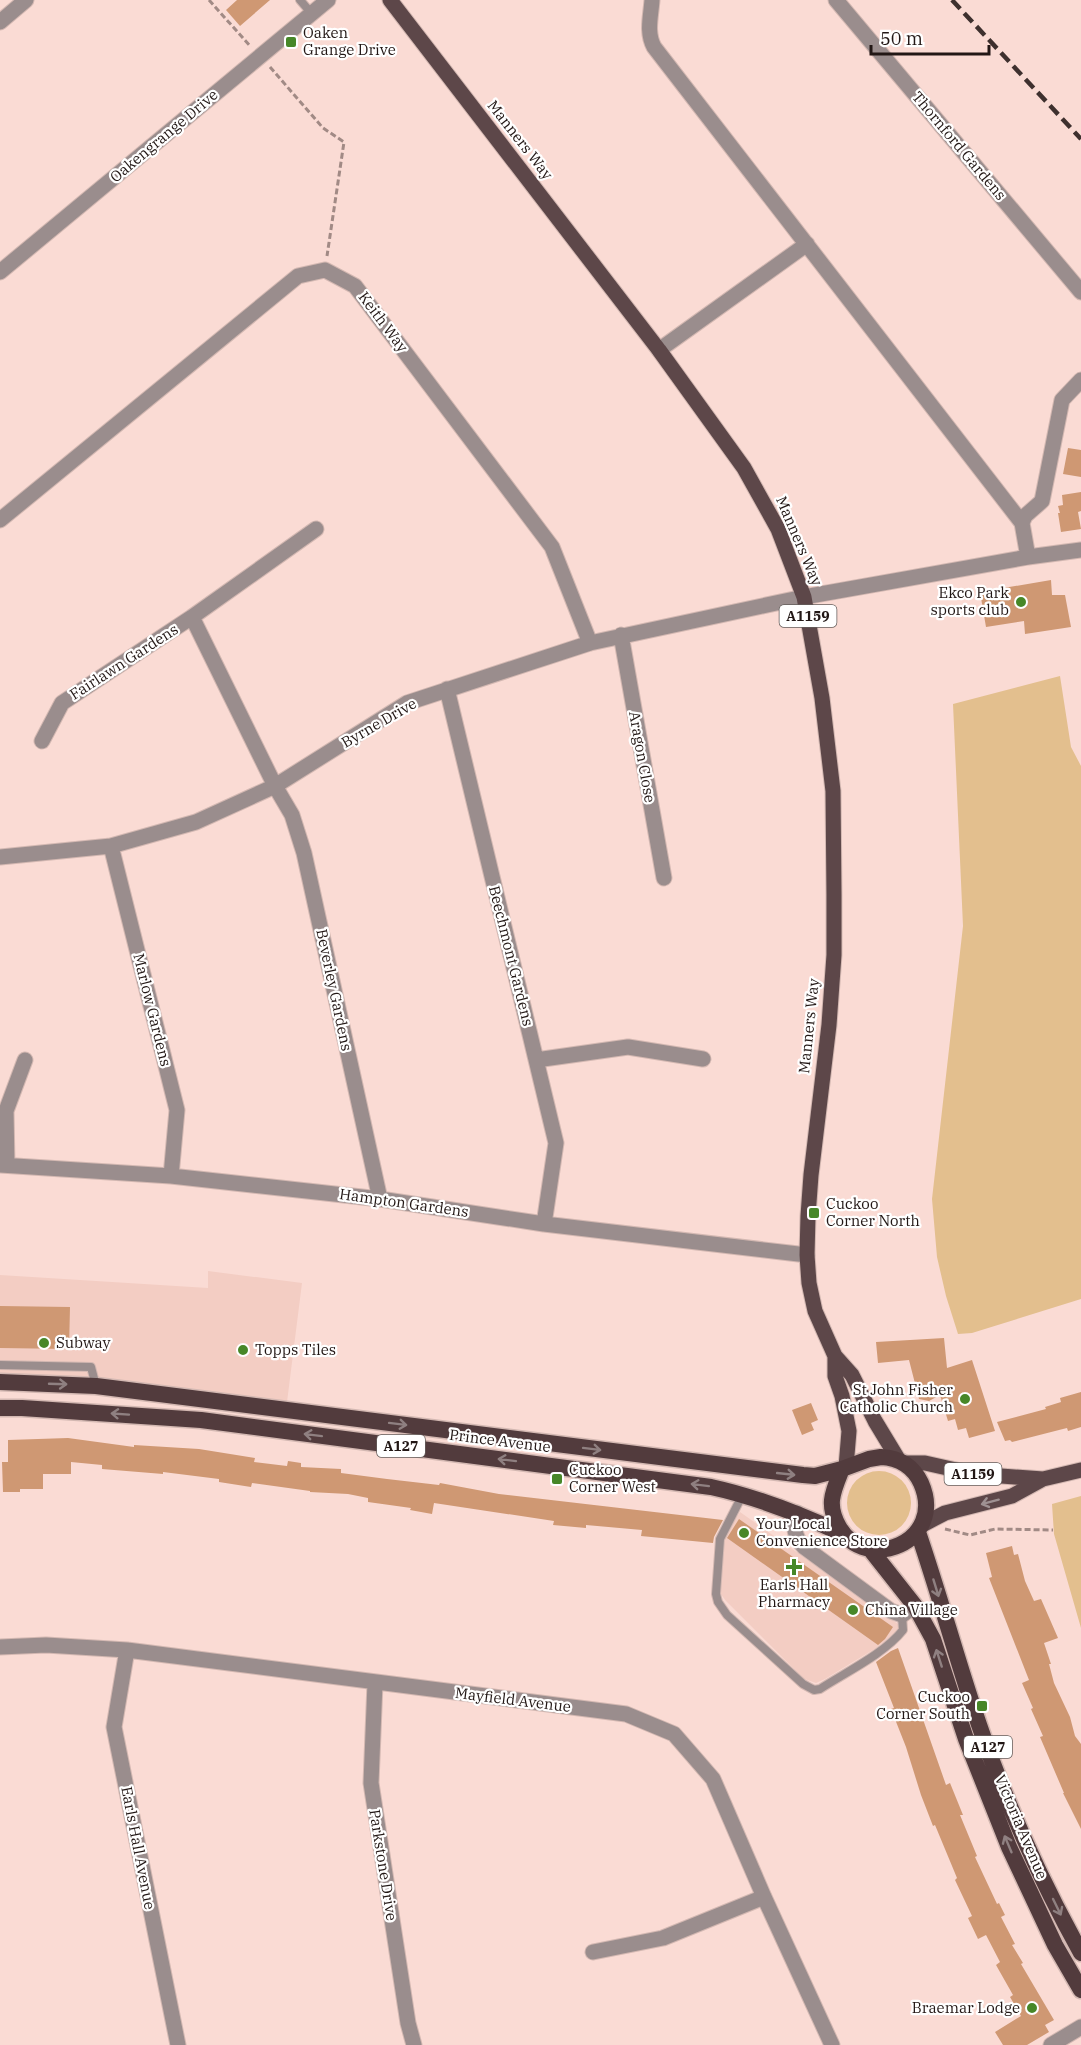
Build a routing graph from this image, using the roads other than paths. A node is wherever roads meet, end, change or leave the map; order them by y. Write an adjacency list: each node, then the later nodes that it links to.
1 (27, 0): 8 (street)
2 (300, 0): 7 (lane)
3 (328, 0): 7 (street, Oakengrange Drive)
4 (390, 0): 12 (main road, Manners Way / A1159)
5 (652, 0): 9 (street)
6 (836, 0): 11 (street, Thornford Gardens)
7 (312, 14): 10 (street, Oakengrange Drive)
8 (0, 22)
9 (807, 244): 12 (street); 15 (street)
10 (0, 272)
11 (1081, 292)
12 (659, 350): 19 (main road, Manners Way / A1159)
13 (1081, 381): 15 (street)
14 (0, 520): 22 (street, Keith Way)
15 (1022, 524): 18 (street)
16 (315, 529): 20 (street, Fairlawn Gardens)
17 (1081, 550): 18 (street)
18 (1028, 557): 19 (street)
19 (804, 597): 21 (street, Byrne Drive); 36 (main road, Manners Way / A1159)
20 (192, 617): 24 (street, Fairlawn Gardens); 25 (street, Fairlawn Gardens)
21 (621, 635): 22 (street, Byrne Drive); 28 (street, Aragon Close)
22 (590, 643): 23 (street, Byrne Drive)
23 (447, 689): 25 (street, Byrne Drive); 31 (street, Beechmont Gardens)
24 (42, 741)
25 (275, 786): 26 (street, Byrne Drive); 34 (street, Beverley Gardens)
26 (111, 846): 27 (street, Byrne Drive); 33 (street, Marlow Gardens)
27 (0, 857)
28 (664, 878)
29 (703, 1059): 31 (street)
30 (25, 1060): 32 (street)
31 (536, 1060): 35 (street, Beechmont Gardens)
32 (4, 1165): 33 (street, Hampton Gardens)
33 (171, 1176): 34 (street, Hampton Gardens)
34 (380, 1199): 35 (street, Hampton Gardens)
35 (544, 1224): 36 (street, Hampton Gardens)
36 (807, 1255): 37 (main road, Manners Way / A1159)
37 (835, 1356): 42 (main road, Manners Way / A1159); 43 (main road, Manners Way / A1159)
38 (0, 1365): 40 (lane)
39 (0, 1382): 40 (highway, Prince Avenue / A127, one-way to 40)
40 (96, 1386): 43 (highway, Prince Avenue / A127, one-way to 43)
41 (0, 1408): 46 (highway, Prince Avenue / A127, one-way to 41)
42 (902, 1461): 43 (highway); 45 (main road, A1159); 48 (highway)
43 (844, 1468): 49 (highway)
44 (1081, 1470): 45 (main road, A1159)
45 (1043, 1479): 48 (main road, A1159, one-way to 48)
46 (743, 1494): 47 (highway, Prince Avenue / A127); 51 (lane)
47 (796, 1513): 49 (highway, Prince Avenue / A127); 51 (street)
48 (921, 1528): 50 (highway); 57 (highway, Victoria Avenue / A127, one-way to 57)
49 (843, 1534): 50 (highway)
50 (870, 1549): 51 (highway, Victoria Avenue / A127)
51 (909, 1610): 58 (highway, Victoria Avenue / A127, one-way to 51)
52 (0, 1647): 53 (street, Mayfield Avenue)
53 (127, 1650): 54 (street, Mayfield Avenue); 60 (street, Earls Hall Avenue)
54 (375, 1683): 55 (street, Mayfield Avenue); 61 (street, Parkstone Drive)
55 (764, 1897): 56 (street); 62 (street, Mayfield Avenue)
56 (592, 1952)
57 (1081, 1953)
58 (1081, 1990)
59 (1081, 2027): 63 (street)
60 (178, 2045)
61 (414, 2045)
62 (832, 2045)
63 (1051, 2045)

